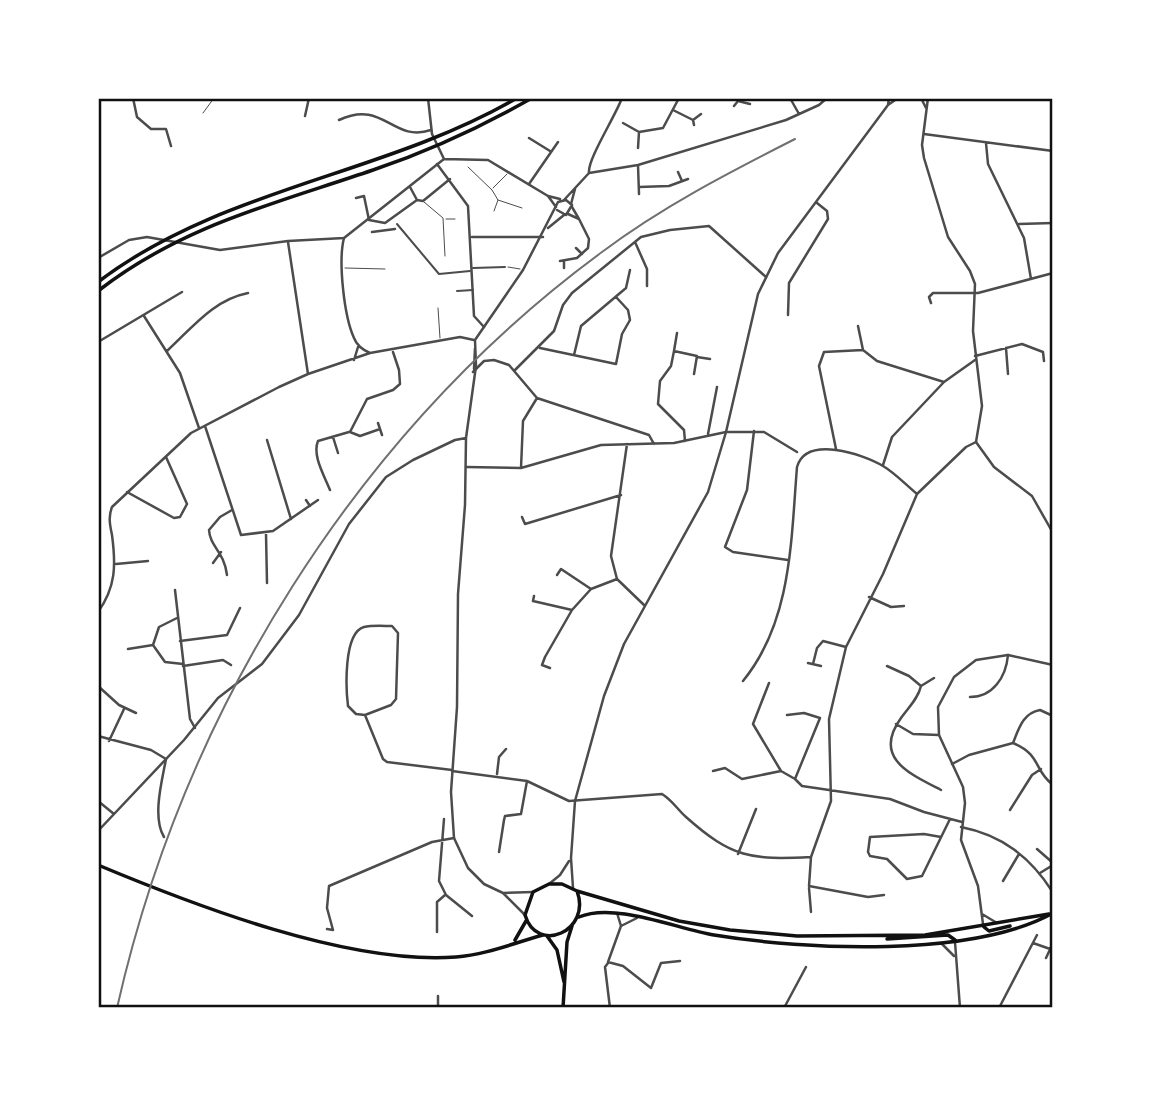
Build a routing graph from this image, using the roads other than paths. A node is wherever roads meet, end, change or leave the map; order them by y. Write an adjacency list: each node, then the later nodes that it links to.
1 (133, 98): 35 (street)
2 (214, 98): 21 (lane)
3 (309, 98): 24 (street)
4 (428, 98): 29 (street)
5 (517, 98): 102 (main road)
6 (532, 98): 105 (main road)
7 (622, 98): 46 (street)
8 (679, 98): 20 (street)
9 (790, 98): 23 (street)
10 (827, 98): 23 (street)
11 (889, 98): 17 (street)
12 (898, 98): 17 (street)
13 (921, 98): 19 (street)
14 (928, 98): 19 (street)
15 (738, 99): 16 (street); 18 (street)
16 (750, 104)
17 (888, 105): 63 (street)
18 (734, 106)
19 (926, 108): 31 (street)
20 (673, 110): 26 (street); 30 (street)
21 (203, 113)
22 (701, 114): 26 (street)
23 (799, 115): 41 (street)
24 (305, 116)
25 (340, 120): 29 (street)
26 (693, 120): 28 (street)
27 (623, 123): 30 (street)
28 (694, 125)
29 (431, 130): 39 (street)
30 (639, 132): 36 (street)
31 (923, 134): 34 (street); 109 (street)
32 (529, 138): 38 (street)
33 (558, 142): 38 (street)
34 (986, 143): 37 (street); 76 (street)
35 (171, 146)
36 (638, 148)
37 (1053, 151)
38 (551, 152): 51 (street)
39 (444, 159): 40 (street); 43 (street)
40 (437, 164): 47 (street); 53 (street)
41 (638, 164): 46 (street); 54 (street)
42 (468, 167): 55 (lane)
43 (502, 167): 44 (street); 48 (lane)
44 (510, 172): 48 (lane); 51 (street)
45 (678, 172): 50 (street)
46 (589, 173): 52 (street)
47 (450, 179): 62 (street); 81 (street)
48 (500, 179): 55 (lane)
49 (688, 179): 50 (street)
50 (682, 181): 54 (street)
51 (529, 184): 57 (street)
52 (576, 185): 61 (street); 64 (street)
53 (410, 187): 59 (street); 72 (street)
54 (639, 187): 56 (street)
55 (492, 190): 60 (lane)
56 (639, 194)
57 (548, 196): 61 (street); 66 (street)
58 (356, 198): 72 (street)
59 (417, 200): 62 (street); 73 (street)
60 (498, 200): 65 (lane); 67 (lane)
61 (563, 200): 64 (street); 66 (street)
62 (423, 201): 69 (lane)
63 (817, 203): 100 (street); 111 (street)
64 (572, 205): 68 (street); 71 (street)
65 (522, 208)
66 (557, 208): 68 (street); 79 (street)
67 (494, 211)
68 (566, 215): 71 (street); 79 (street)
69 (444, 219): 70 (lane); 88 (lane)
70 (455, 219)
71 (579, 219): 87 (street)
72 (369, 220): 73 (street); 83 (street)
73 (385, 223): 78 (street)
74 (1053, 223): 76 (street)
75 (397, 224): 94 (street)
76 (1019, 224): 101 (street)
77 (395, 229): 78 (street)
78 (386, 230): 80 (street)
79 (546, 230): 82 (street)
80 (372, 232)
81 (472, 237): 82 (street); 94 (street)
82 (542, 237): 95 (street)
83 (344, 238): 84 (street); 90 (street)
84 (288, 241): 89 (street); 141 (street)
85 (635, 242): 100 (street); 103 (street); 126 (street)
86 (576, 247): 87 (street)
87 (582, 254): 92 (street)
88 (445, 256)
89 (98, 258)
90 (341, 267): 93 (lane); 125 (street)
91 (505, 267): 94 (street); 95 (lane)
92 (564, 268)
93 (384, 269)
94 (472, 270): 104 (street)
95 (523, 270): 120 (street)
96 (630, 270): 99 (street)
97 (1053, 273): 101 (street)
98 (622, 275): 99 (street)
99 (629, 277): 112 (street)
100 (766, 277): 153 (street)
101 (1031, 279): 109 (street)
102 (98, 282)
103 (647, 286)
104 (473, 290): 106 (street); 120 (street)
105 (98, 291)
106 (457, 291)
107 (182, 292): 116 (street)
108 (248, 293): 129 (street)
109 (975, 293): 113 (street); 135 (street)
110 (781, 295): 111 (street)
111 (787, 295): 115 (street)
112 (616, 297): 133 (street); 133 (street)
113 (931, 303)
114 (438, 308): 118 (lane)
115 (788, 315)
116 (144, 316): 124 (street); 129 (street)
117 (433, 321): 118 (lane)
118 (438, 321): 123 (lane)
119 (858, 326): 128 (street)
120 (484, 327): 122 (street)
121 (677, 334): 131 (street)
122 (475, 340): 123 (street); 140 (street)
123 (441, 341): 130 (street)
124 (98, 342)
125 (358, 345): 132 (street); 137 (street)
126 (540, 348): 133 (street); 139 (street)
127 (1006, 348): 135 (street); 138 (street); 143 (street)
128 (863, 349): 144 (street); 165 (street)
129 (167, 351): 149 (street)
130 (393, 351): 132 (street); 152 (street)
131 (674, 351): 134 (street); 160 (street)
132 (370, 353): 137 (street)
133 (574, 355)
134 (697, 357): 136 (street); 142 (street)
135 (975, 358): 144 (street); 162 (street)
136 (710, 359)
137 (354, 360): 141 (street)
138 (1044, 361)
139 (515, 370): 140 (street); 146 (street)
140 (473, 371): 158 (street)
141 (308, 374): 148 (street)
142 (694, 374)
143 (1009, 374)
144 (944, 382): 171 (street)
145 (717, 387): 154 (street)
146 (537, 398): 164 (street); 173 (street)
147 (378, 423): 150 (street)
148 (204, 425): 149 (street); 181 (street)
149 (198, 428): 168 (street)
150 (380, 429): 155 (street); 156 (street)
151 (754, 431): 153 (street); 166 (street); 187 (street)
152 (349, 432): 155 (street); 157 (street)
153 (726, 432): 154 (street); 199 (street)
154 (708, 434): 160 (street)
155 (356, 435): 161 (street)
156 (382, 435)
157 (333, 437): 167 (street); 174 (street)
158 (466, 438): 172 (street); 236 (street)
159 (267, 440): 170 (street)
160 (685, 441): 164 (street)
161 (356, 442)
162 (976, 442): 176 (street); 184 (street)
163 (627, 444): 164 (street); 173 (street); 177 (street)
164 (654, 444)
165 (837, 450): 171 (street); 187 (street)
166 (797, 452)
167 (338, 453)
168 (166, 456): 175 (street); 175 (street)
169 (282, 464): 170 (street)
170 (276, 466): 183 (street)
171 (883, 466): 176 (street)
172 (466, 467): 173 (street); 245 (street)
173 (521, 468)
174 (330, 490)
175 (127, 492): 189 (street)
176 (917, 494): 198 (street)
177 (621, 495): 182 (street); 193 (street)
178 (306, 500): 180 (street)
179 (318, 500): 180 (street)
180 (310, 506): 183 (street)
181 (232, 510): 185 (street); 186 (street)
182 (522, 517)
183 (291, 519): 185 (street)
184 (1053, 533)
185 (266, 534): 194 (street)
186 (221, 552): 190 (street); 191 (street)
187 (789, 560): 223 (street)
188 (148, 561): 189 (street)
189 (116, 564): 204 (street)
190 (213, 564)
191 (227, 575)
192 (557, 575): 195 (street)
193 (617, 579): 195 (street); 199 (street)
194 (267, 583)
195 (591, 589): 203 (street)
196 (175, 590): 206 (street)
197 (534, 596): 203 (street)
198 (869, 597): 201 (street); 209 (street)
199 (644, 605): 255 (street)
200 (904, 606): 201 (street)
201 (891, 607): 205 (street)
202 (240, 608): 207 (street)
203 (572, 610): 220 (street)
204 (98, 612)
205 (890, 614)
206 (177, 618): 207 (street); 208 (street)
207 (180, 641): 215 (street)
208 (153, 645): 210 (street); 215 (street)
209 (846, 647): 214 (street); 234 (street)
210 (128, 649)
211 (1008, 654): 217 (street); 227 (street); 237 (street)
212 (808, 663): 214 (street)
213 (897, 663): 221 (street)
214 (813, 664): 218 (street)
215 (183, 665): 216 (street); 236 (street)
216 (231, 665)
217 (1053, 665)
218 (821, 666)
219 (887, 666): 221 (street)
220 (550, 668)
221 (894, 669): 226 (street)
222 (934, 678): 226 (street)
223 (743, 681)
224 (769, 683): 247 (street)
225 (98, 686): 228 (street)
226 (921, 686): 235 (street)
227 (970, 697)
228 (125, 708): 229 (street); 239 (street)
229 (136, 713)
230 (365, 715): 230 (street); 245 (street)
231 (787, 715): 233 (street)
232 (1053, 716): 240 (street)
233 (820, 718): 234 (street); 249 (street)
234 (829, 719): 253 (street)
235 (897, 724): 237 (street); 252 (street)
236 (195, 728): 242 (street)
237 (939, 735): 243 (street)
238 (98, 736): 239 (street)
239 (110, 741): 242 (street)
240 (1013, 743): 243 (street); 244 (street)
241 (506, 749): 248 (street)
242 (166, 759): 258 (street); 264 (street)
243 (952, 764): 261 (street)
244 (1041, 769): 251 (street); 257 (street)
245 (452, 770): 248 (street); 266 (street)
246 (713, 771): 247 (street)
247 (781, 771): 249 (street)
248 (497, 775): 250 (street)
249 (795, 779): 253 (street)
250 (527, 781): 255 (street); 269 (street)
251 (1053, 785)
252 (941, 790)
253 (832, 791): 260 (street); 272 (street)
254 (98, 801): 258 (street)
255 (575, 802): 271 (street); 273 (street)
256 (756, 809): 271 (street)
257 (1010, 810)
258 (115, 815): 263 (street)
259 (444, 819): 267 (street)
260 (950, 819): 261 (street); 265 (street)
261 (962, 821): 262 (street)
262 (961, 827): 270 (street); 291 (street)
263 (98, 831)
264 (164, 837)
265 (941, 837): 265 (street)
266 (454, 838): 267 (street); 285 (street)
267 (441, 840): 286 (street); 302 (street)
268 (1037, 849): 274 (street)
269 (499, 852)
270 (1020, 853): 276 (street); 278 (street)
271 (738, 854): 272 (street)
272 (811, 857): 281 (street)
273 (571, 858): 280 (street); 282 (street)
274 (1053, 864): 278 (street)
275 (98, 865): 308 (main road)
276 (1011, 868): 277 (street); 279 (street)
277 (1017, 871)
278 (1040, 873): 283 (street)
279 (1003, 881)
280 (549, 884): 282 (main road); 284 (main road)
281 (809, 886): 287 (street); 288 (street)
282 (575, 890): 294 (main road); 306 (main road)
283 (1052, 891)
284 (533, 892): 285 (street); 292 (main road)
285 (503, 893): 292 (street)
286 (446, 895): 293 (street); 303 (street)
287 (884, 895)
288 (811, 912)
289 (617, 913): 294 (main road); 295 (main road); 300 (street)
290 (1051, 913): 297 (main road); 298 (main road)
291 (982, 914): 298 (street); 301 (street)
292 (525, 915): 296 (main road)
293 (472, 916)
294 (579, 918): 299 (main road)
295 (637, 918): 300 (street); 309 (main road)
296 (526, 921): 304 (main road); 308 (main road)
297 (1040, 921): 301 (main road); 307 (main road)
298 (1000, 923): 301 (main road)
299 (573, 924): 304 (main road); 318 (main road)
300 (621, 926): 316 (street)
301 (984, 927): 306 (main road)
302 (327, 929)
303 (437, 932)
304 (545, 936): 308 (main road); 318 (main road)
305 (1037, 936): 310 (street)
306 (878, 938): 307 (main road)
307 (955, 940): 309 (main road); 314 (street)
308 (514, 941)
309 (938, 942): 314 (street)
310 (1032, 942): 312 (street); 325 (street)
311 (1053, 943): 312 (street)
312 (1051, 949): 313 (street)
313 (1046, 958)
314 (955, 959): 324 (street)
315 (680, 961): 316 (street)
316 (608, 962): 322 (street)
317 (806, 967): 323 (street)
318 (565, 988): 321 (main road)
319 (438, 996): 320 (street)
320 (438, 1008)
321 (563, 1008)
322 (610, 1008)
323 (785, 1008)
324 (960, 1008)
325 (999, 1008)

